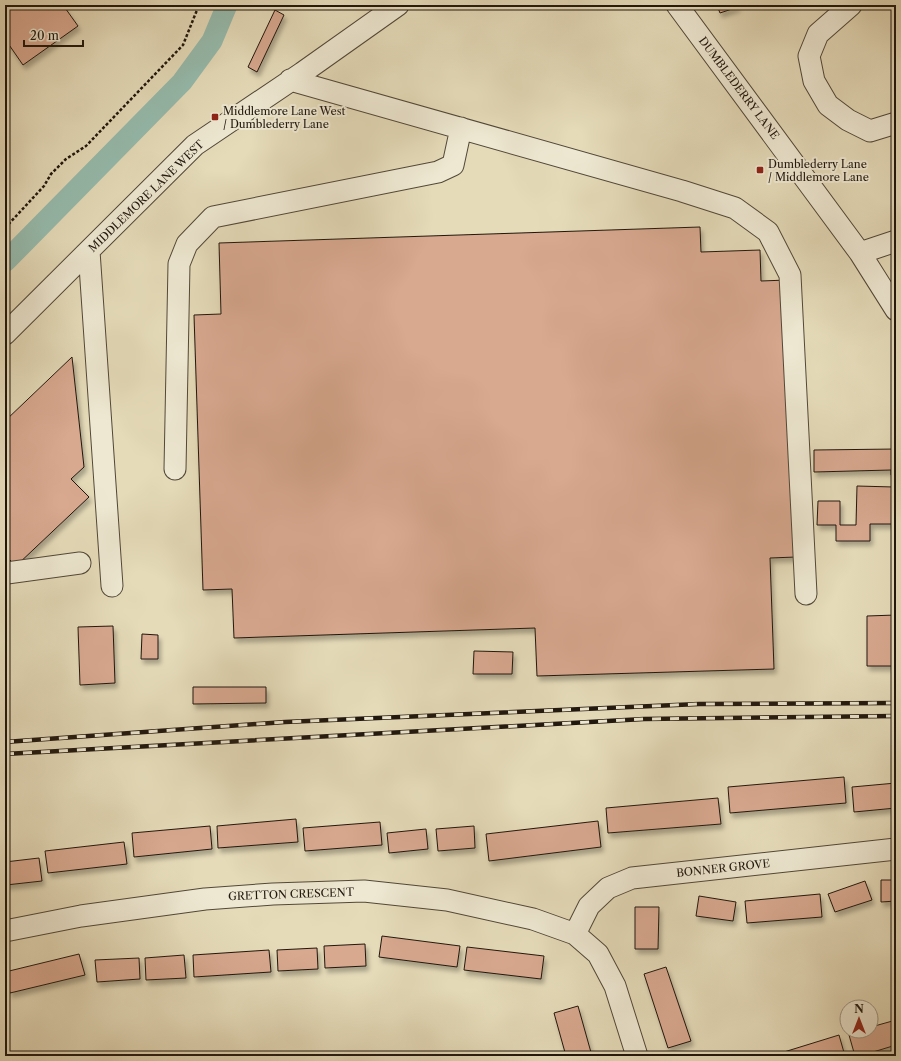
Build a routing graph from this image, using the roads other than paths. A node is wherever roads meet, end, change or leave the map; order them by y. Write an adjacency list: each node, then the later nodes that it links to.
1 (398, 5): 4 (street, MIDDLEMORE LANE WEST)
2 (677, 5): 9 (street, DUMBLEDERRY LANE)
3 (851, 5): 5 (street)
4 (290, 80): 6 (street); 8 (street, MIDDLEMORE LANE WEST)
5 (896, 123)
6 (461, 128): 12 (street); 16 (street)
7 (896, 241): 9 (street)
8 (89, 251): 11 (street, MIDDLEMORE LANE WEST); 15 (street)
9 (860, 252): 10 (street, DUMBLEDERRY LANE)
10 (896, 310)
11 (5, 334)
12 (175, 469)
13 (80, 563): 14 (street)
14 (5, 572)
15 (112, 586)
16 (806, 594)
17 (896, 849): 19 (street, BONNER GROVE)
18 (5, 931): 19 (street, GRETTON CRESCENT)
19 (575, 934): 20 (street)
20 (637, 1056)

